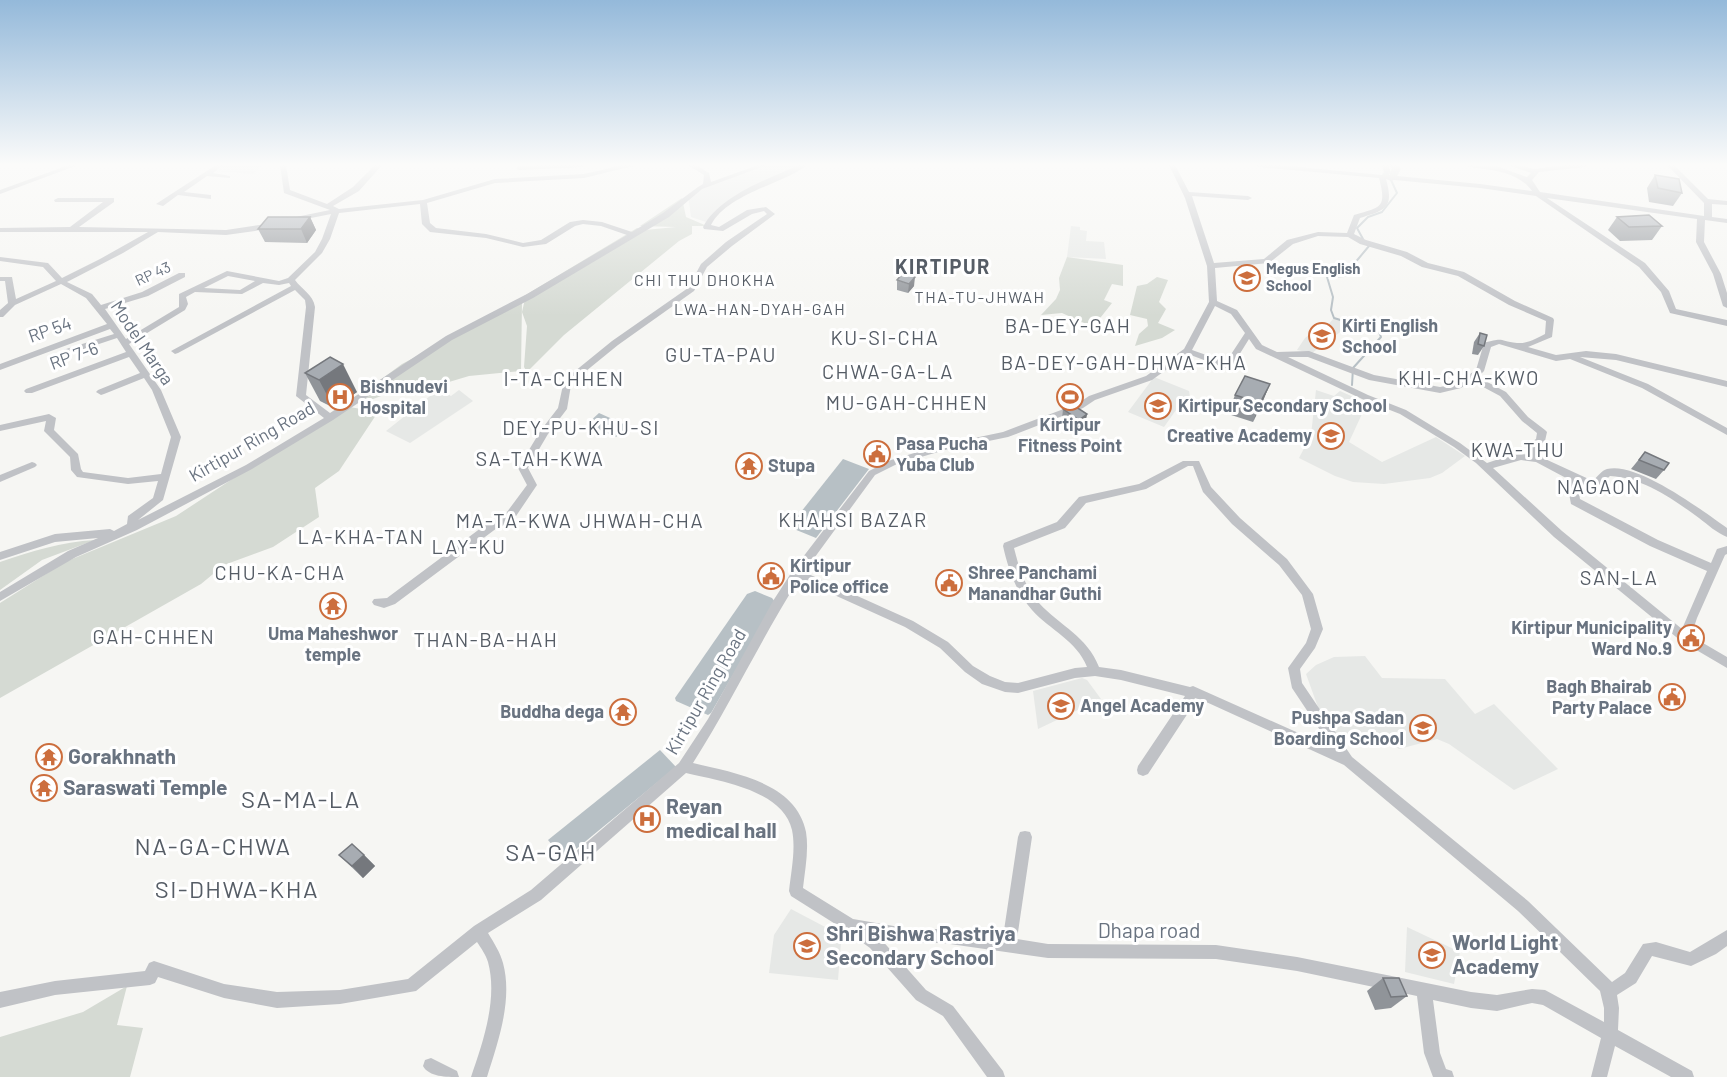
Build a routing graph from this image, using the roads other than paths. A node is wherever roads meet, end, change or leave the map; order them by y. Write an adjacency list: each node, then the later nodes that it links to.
1 (90, 215): 15 (street)
2 (307, 215): 17 (street)
3 (330, 215): 28 (street)
4 (424, 215): 18 (street)
5 (666, 215): 18 (street, Kirtipur Ring Road)
6 (716, 215): 7 (street)
7 (746, 215)
8 (769, 215): 68 (street)
9 (1194, 215): 21 (street)
10 (1370, 215): 19 (street)
11 (1569, 215): 35 (street)
12 (1692, 215): 13 (street)
13 (1705, 217): 14 (street); 22 (street)
14 (1727, 221)
15 (73, 228): 16 (street); 17 (street)
16 (0, 230)
17 (156, 230): 27 (street)
18 (632, 234): 52 (street, Kirtipur Ring Road)
19 (1350, 235): 21 (street); 39 (street)
20 (0, 259): 27 (street, Model Marga)
21 (1211, 266): 30 (street)
22 (1717, 274): 24 (street); 32 (street)
23 (182, 275): 33 (street, RP 43)
24 (1727, 277)
25 (0, 279): 31 (street)
26 (262, 280): 28 (street); 29 (street); 29 (street)
27 (62, 282): 31 (street); 33 (street, Model Marga)
28 (292, 284): 40 (street); 52 (street)
29 (194, 290): 38 (street)
30 (1213, 302): 37 (street); 41 (street, Kirtipur Ring Road)
31 (12, 303): 34 (street)
32 (1727, 306)
33 (100, 308): 36 (street, Model Marga)
34 (0, 315)
35 (1727, 322)
36 (113, 326): 38 (street, Model Marga); 46 (street, RP 54)
37 (1250, 333): 41 (street); 44 (street)
38 (122, 339): 42 (street); 43 (street, Model Marga)
39 (1520, 346): 45 (street); 48 (street)
40 (175, 351)
41 (1187, 351): 66 (street, Kirtipur Ring Road)
42 (66, 352)
43 (131, 353): 47 (street, Model Marga); 50 (street, RP 7-6)
44 (1276, 355): 48 (street); 57 (street)
45 (1570, 357): 49 (street); 54 (street)
46 (0, 367)
47 (146, 374): 51 (street); 59 (street, Model Marga)
48 (1471, 377): 55 (street)
49 (1727, 384)
50 (29, 391)
51 (101, 392)
52 (330, 418): 61 (street, Kirtipur Ring Road)
53 (0, 428): 59 (street)
54 (1727, 432)
55 (1539, 457): 57 (street); 58 (street)
56 (32, 465): 60 (street)
57 (1486, 467): 69 (street)
58 (1571, 476): 62 (street); 65 (street)
59 (165, 477): 61 (street, Model Marga)
60 (0, 479)
61 (133, 527): 64 (street); 67 (street, Kirtipur Ring Road)
62 (1727, 533)
63 (1727, 550): 65 (street)
64 (0, 554)
65 (1714, 569): 69 (street)
66 (797, 573): 71 (street); 74 (street, Kirtipur Ring Road)
67 (0, 597)
68 (378, 602)
69 (1686, 638): 70 (street)
70 (1727, 663)
71 (1095, 671): 72 (street); 73 (street)
72 (1193, 691): 73 (street); 75 (street)
73 (1348, 761): 82 (street)
74 (684, 767): 77 (street, Dhapa road); 78 (street, Kirtipur Ring Road)
75 (1143, 770)
76 (1025, 837): 80 (street)
77 (851, 926): 80 (street, Dhapa road); 88 (street)
78 (479, 931): 83 (street, Kirtipur Ring Road); 87 (street)
79 (1727, 937): 82 (street)
80 (1009, 944): 81 (street, Dhapa road)
81 (1424, 991): 84 (street, Dhapa road); 89 (street)
82 (1609, 991): 84 (street)
83 (0, 1000)
84 (1609, 1034): 90 (street); 91 (street, Dhapa road)
85 (431, 1066): 86 (street)
86 (451, 1077)
87 (479, 1077)
88 (997, 1077)
89 (1446, 1077)
90 (1599, 1077)
91 (1686, 1077)

